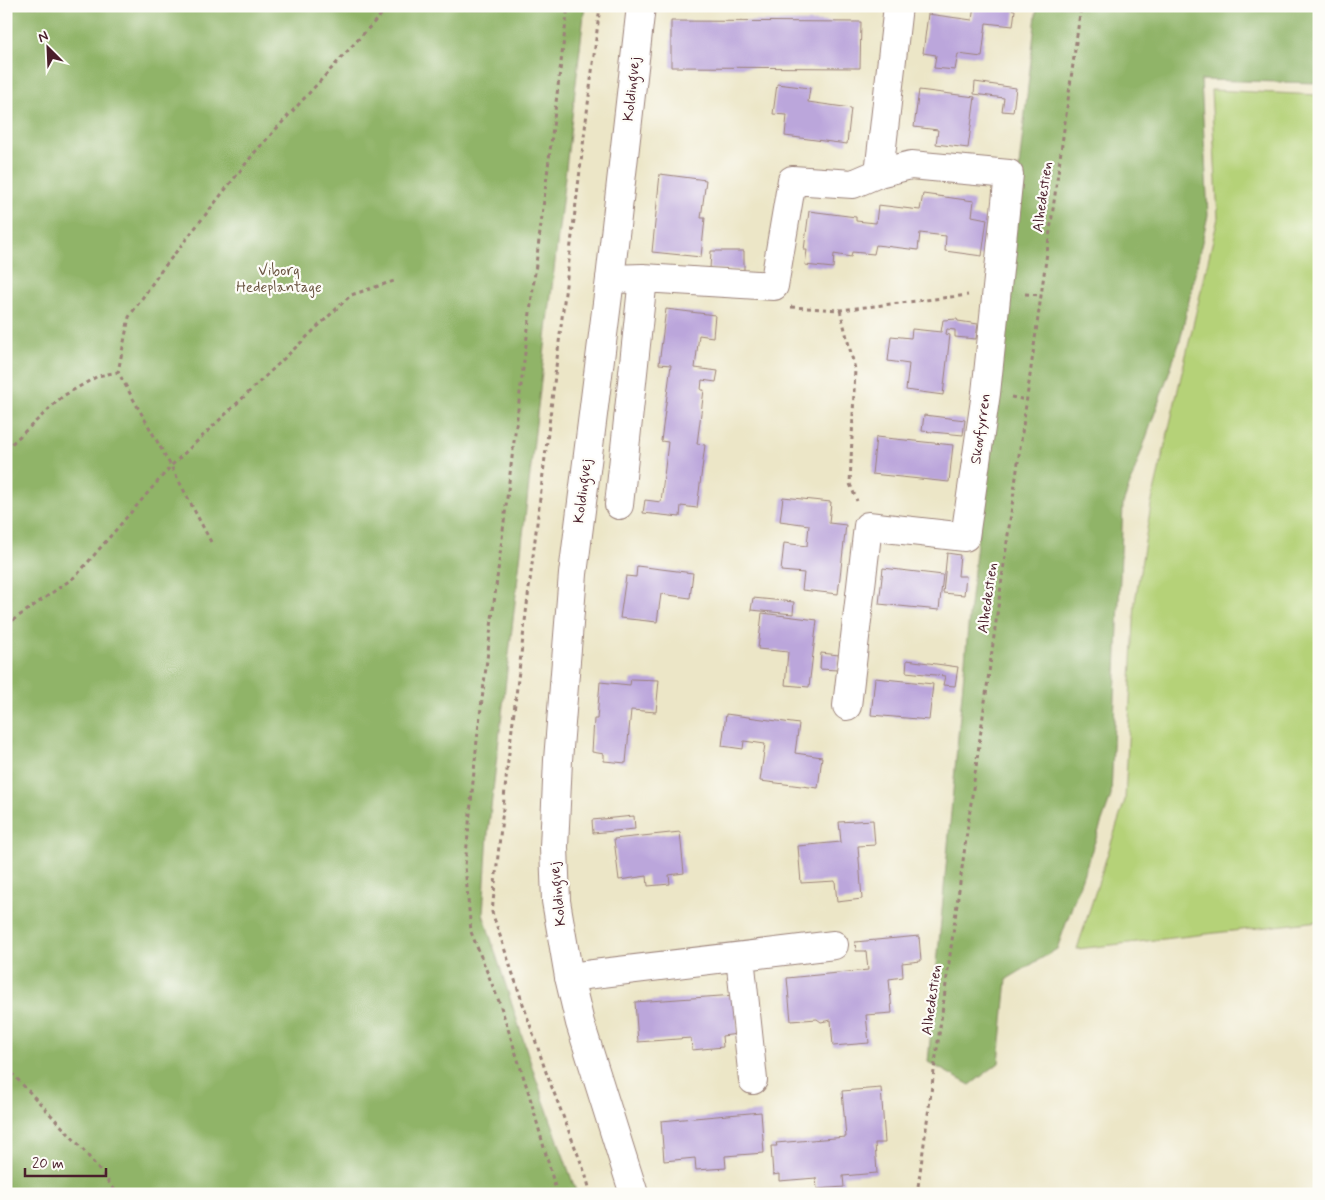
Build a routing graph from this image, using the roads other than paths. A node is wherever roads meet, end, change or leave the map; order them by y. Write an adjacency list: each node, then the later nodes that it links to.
1 (641, 6): 5 (street, Koldingvej)
2 (898, 6): 3 (street)
3 (879, 173): 4 (street, Skovfyrren); 7 (street, Skovfyrren)
4 (643, 278): 5 (street); 6 (street)
5 (610, 279): 10 (street, Koldingvej)
6 (619, 505)
7 (847, 706)
8 (834, 945): 9 (street)
9 (740, 957): 10 (street); 11 (street)
10 (568, 977): 12 (street, Koldingvej)
11 (753, 1080)
12 (634, 1194)

